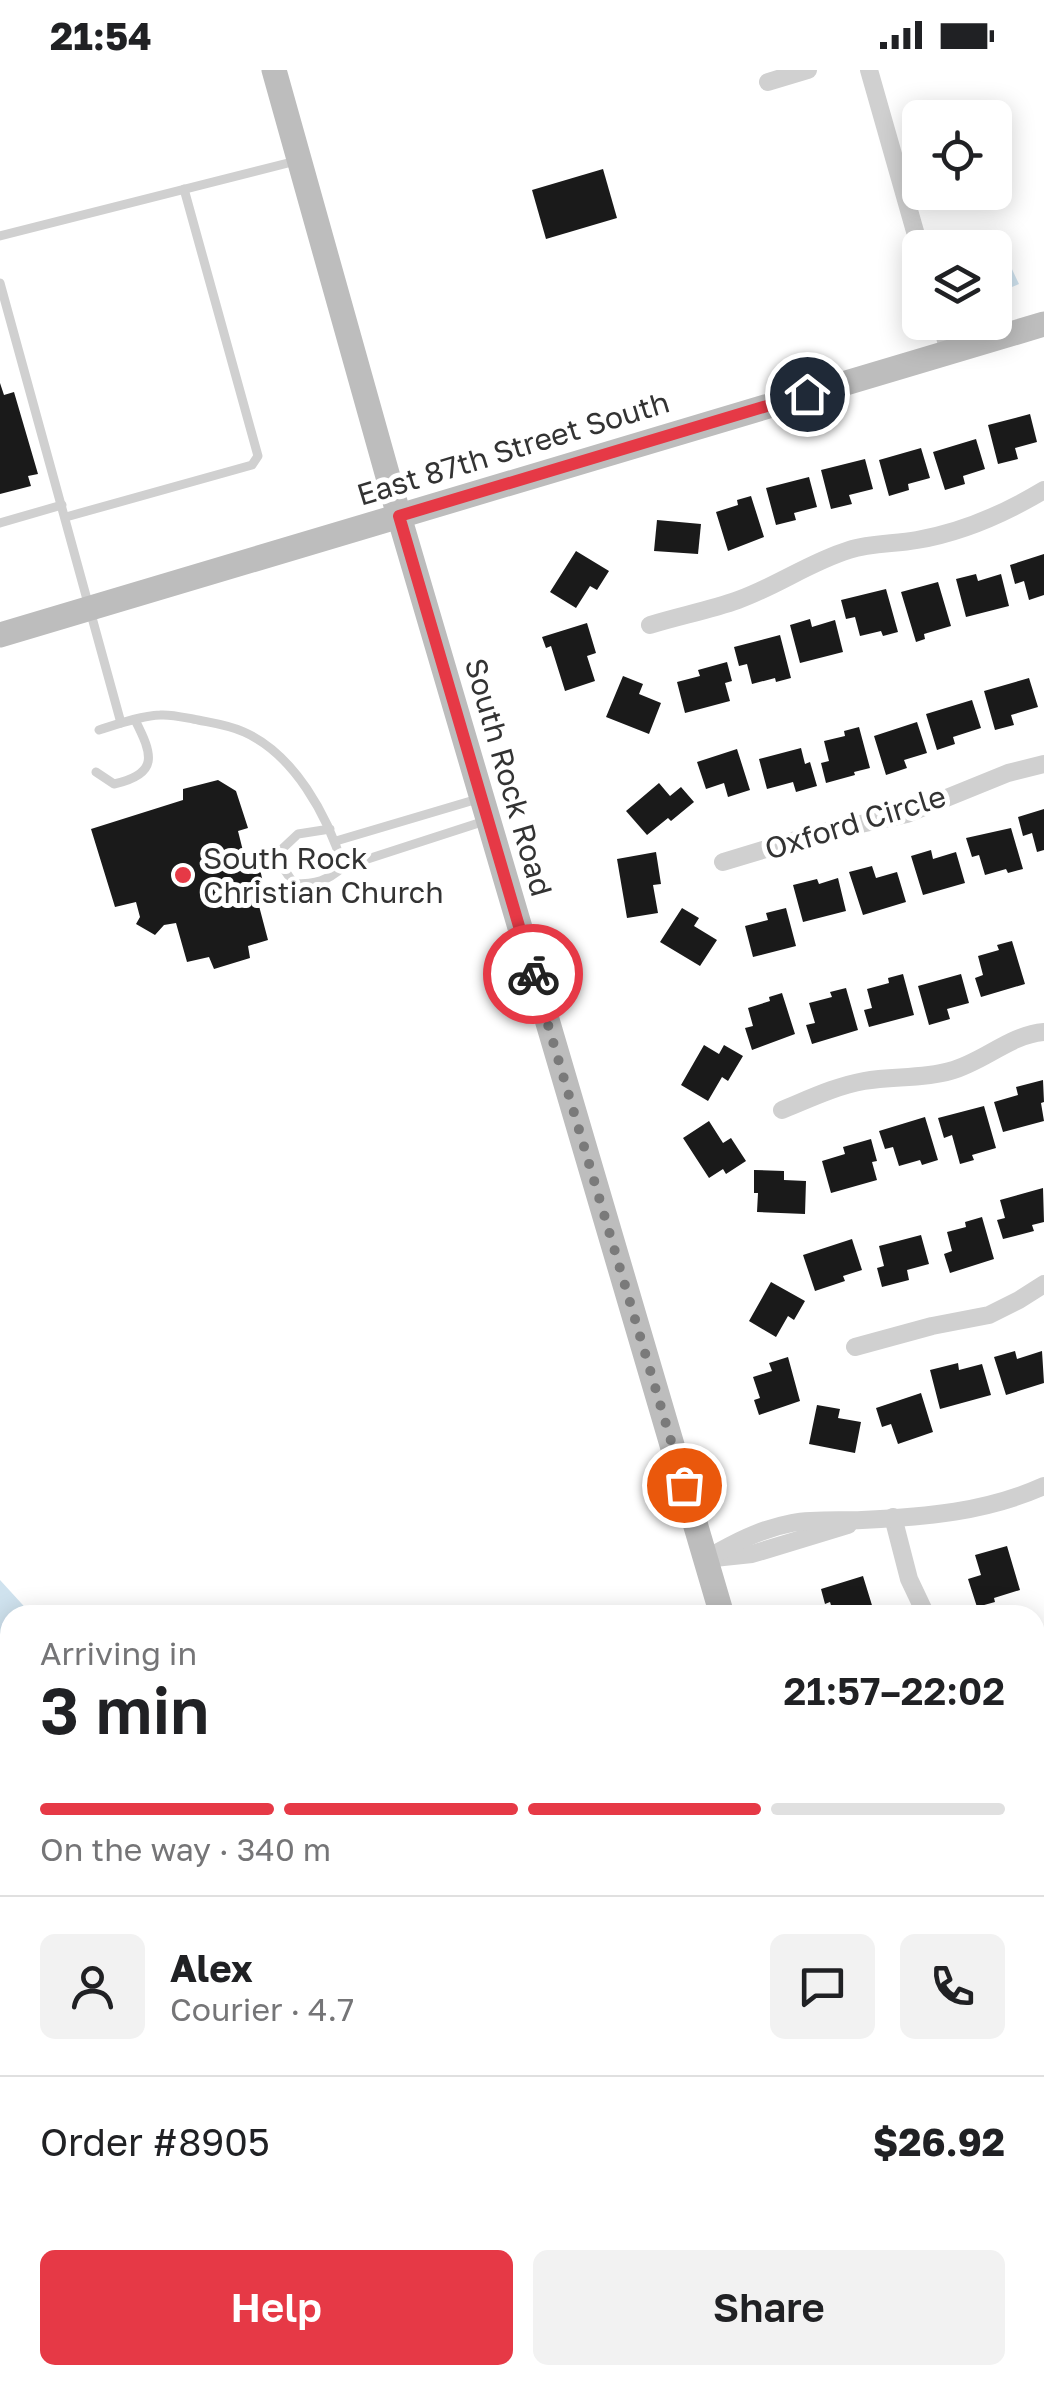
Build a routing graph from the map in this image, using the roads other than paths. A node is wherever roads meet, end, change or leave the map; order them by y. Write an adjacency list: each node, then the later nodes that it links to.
1 (274, 70): 5 (main road, South Rock Road)
2 (808, 70): 4 (street)
3 (868, 70): 7 (street)
4 (768, 82)
5 (298, 160): 6 (lane); 15 (main road, South Rock Road)
6 (184, 189): 8 (lane); 16 (lane)
7 (914, 230)
8 (0, 236)
9 (0, 282): 14 (lane)
10 (1044, 324): 12 (main road, East 87th Street South)
11 (946, 340): 12 (street)
12 (950, 352): 15 (main road, East 87th Street South)
13 (1044, 490): 19 (street)
14 (62, 505): 16 (lane); 17 (lane)
15 (399, 516): 18 (main road, East 87th Street South); 26 (main road, South Rock Road)
16 (66, 518): 18 (lane)
17 (0, 523)
18 (91, 608): 20 (main road, East 87th Street South); 22 (lane)
19 (650, 625)
20 (0, 635)
21 (135, 720): 22 (lane); 25 (lane); 27 (lane)
22 (122, 723): 23 (lane)
23 (99, 730)
24 (1044, 764): 29 (street, Oxford Circle)
25 (96, 772)
26 (484, 809): 28 (lane); 30 (lane); 37 (main road, South Rock Road)
27 (330, 829): 28 (lane); 30 (lane)
28 (336, 841): 30 (lane)
29 (724, 862)
30 (343, 867)
31 (1044, 1032): 32 (street)
32 (782, 1110)
33 (1044, 1284): 34 (street)
34 (855, 1347)
35 (1044, 1486): 36 (street)
36 (893, 1517): 37 (street); 39 (street)
37 (706, 1559): 38 (main road, South Rock Road)
38 (719, 1605)
39 (921, 1605)

